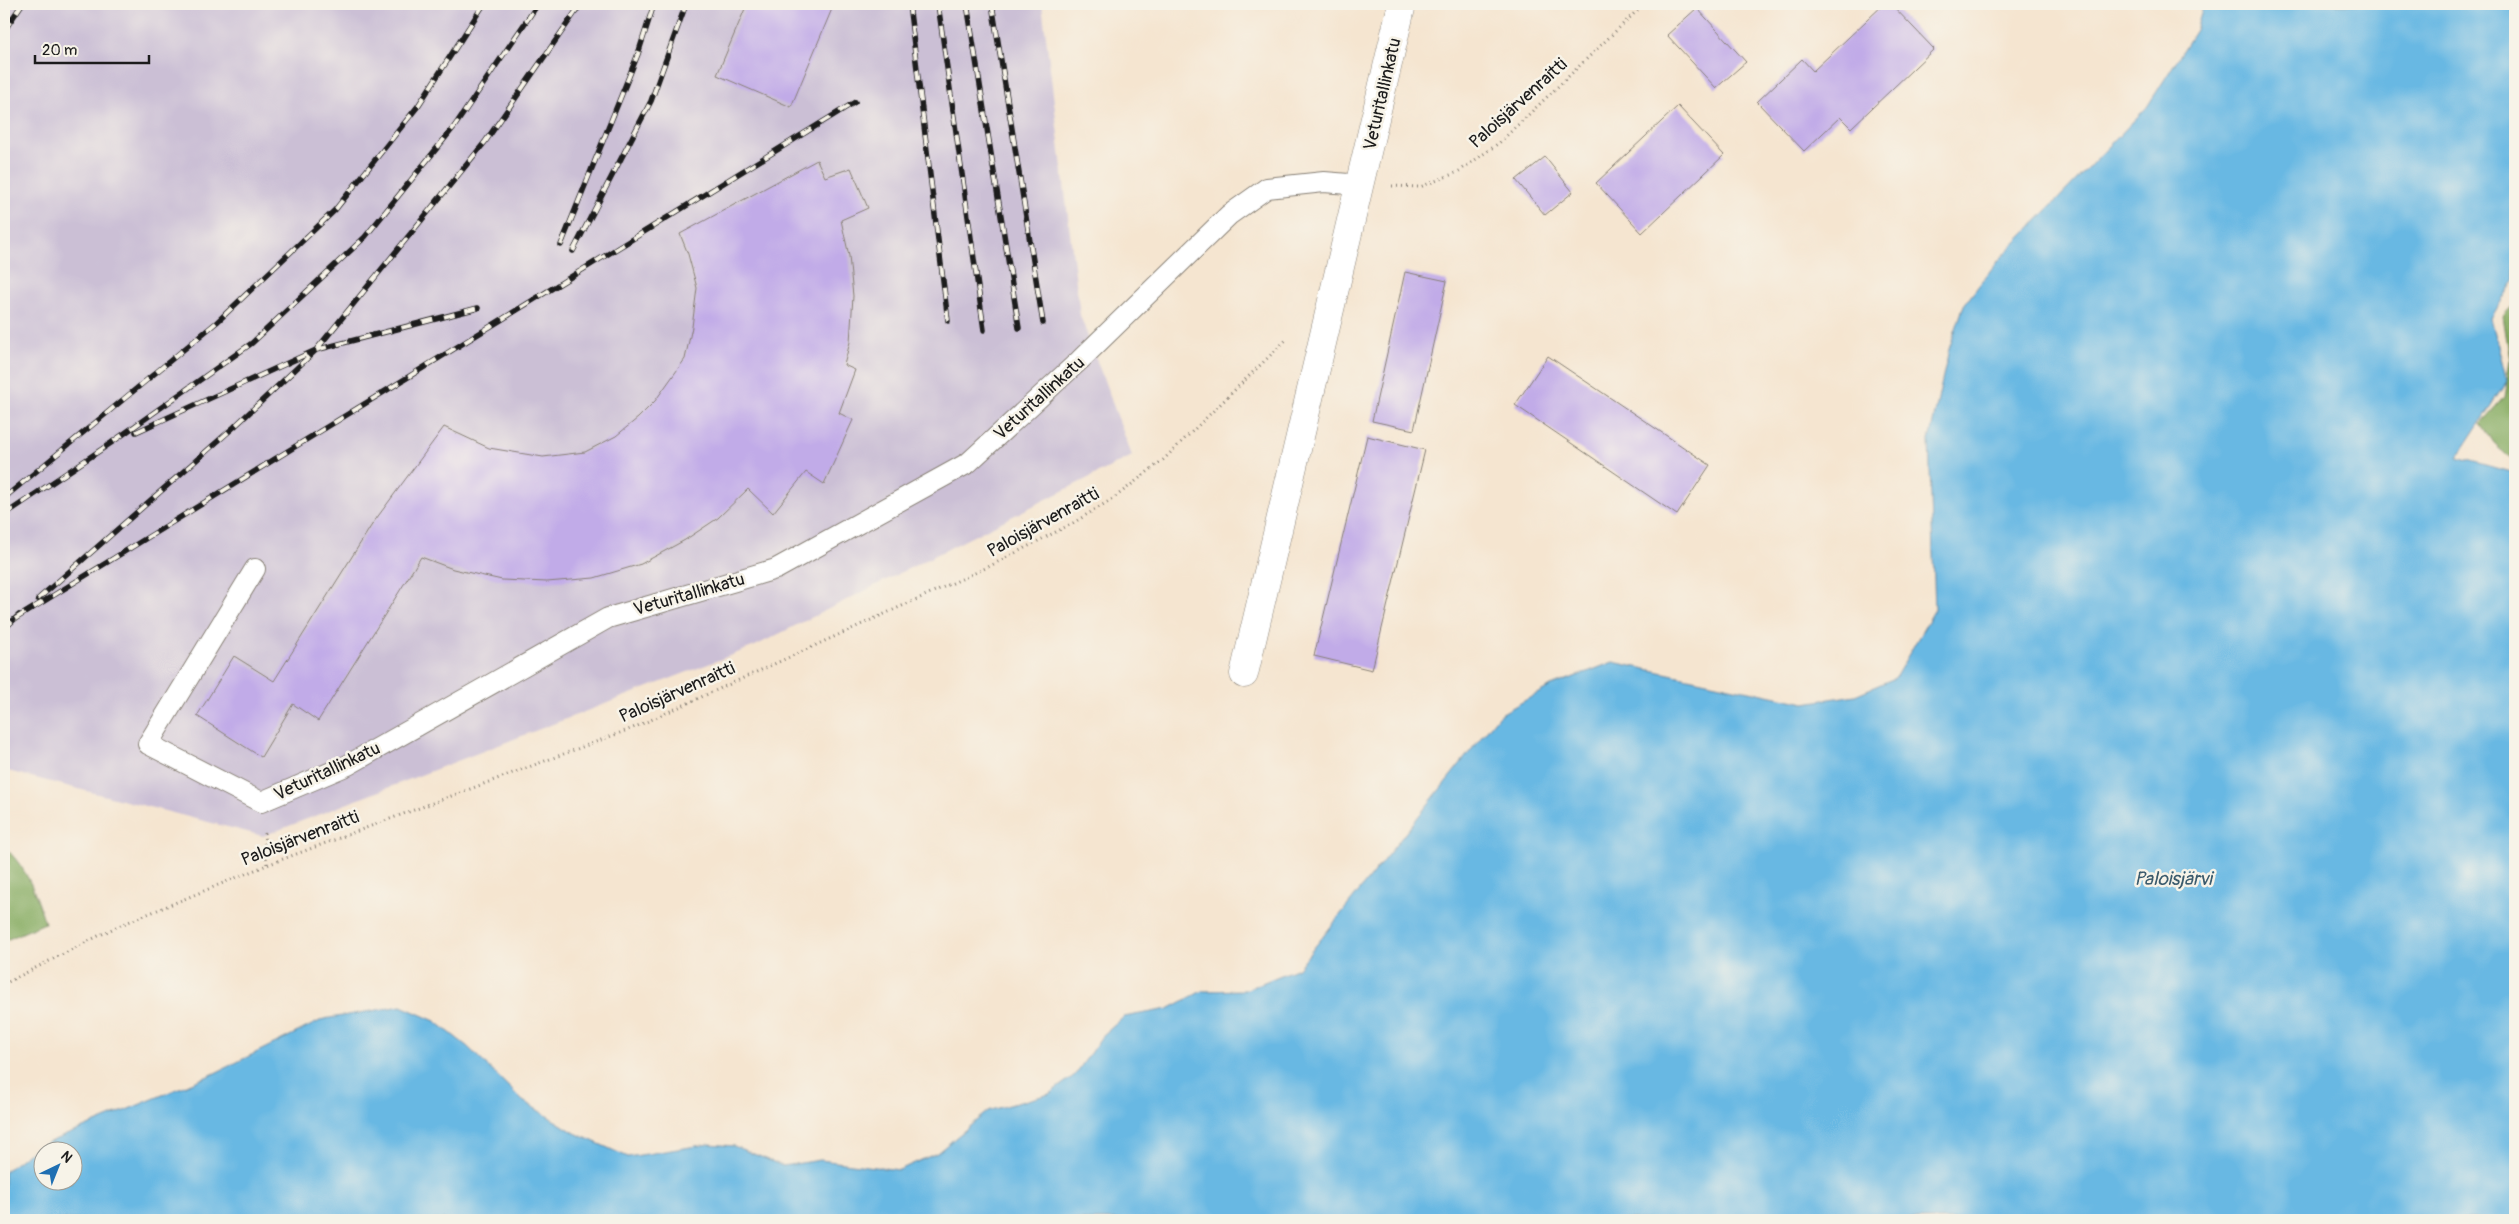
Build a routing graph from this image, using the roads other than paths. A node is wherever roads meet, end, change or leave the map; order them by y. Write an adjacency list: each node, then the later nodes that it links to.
1 (1402, 4): 2 (street, Veturitallinkatu)
2 (1361, 184): 3 (lane, Veturitallinkatu); 4 (street, Veturitallinkatu)
3 (254, 570)
4 (1244, 674)

